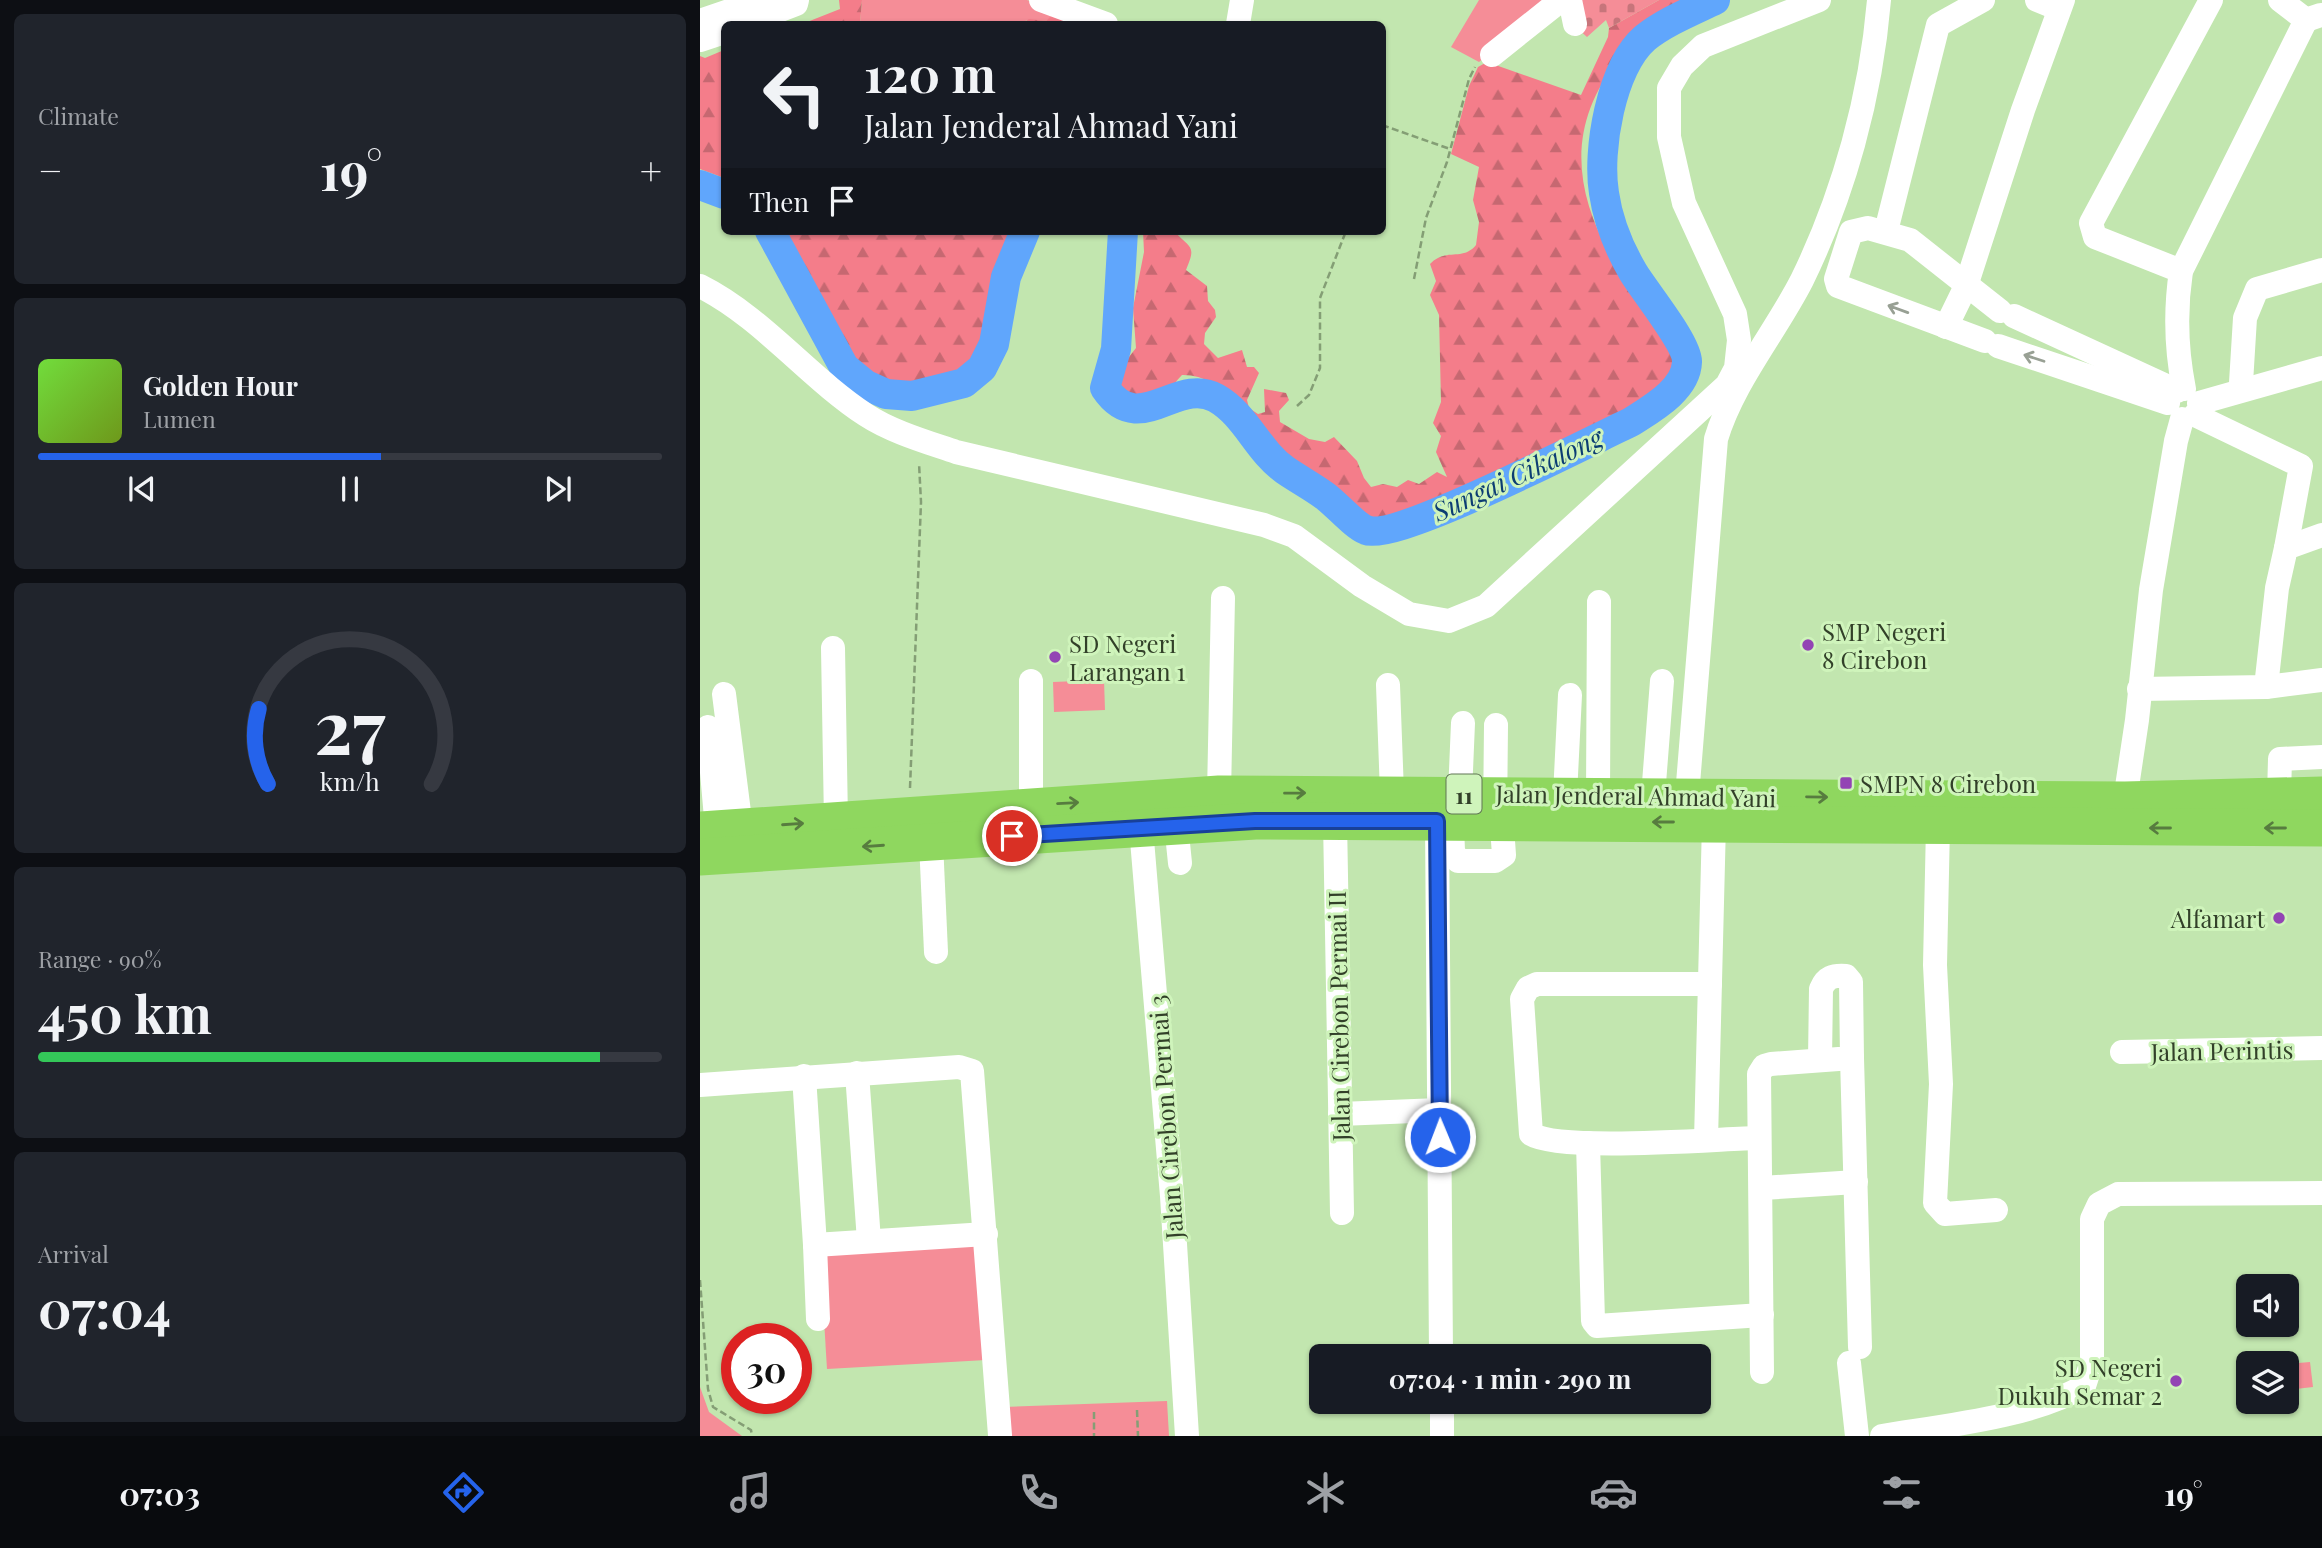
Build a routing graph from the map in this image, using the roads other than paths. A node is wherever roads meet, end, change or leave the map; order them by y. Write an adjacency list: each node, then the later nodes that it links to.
1 (761, 0): 14 (street)
2 (1041, 0): 16 (street)
3 (1242, 0): 17 (street)
4 (1561, 0): 21 (street)
5 (1570, 0): 18 (street)
6 (1819, 0): 25 (street)
7 (1879, 0): 56 (street)
8 (1983, 0): 22 (street)
9 (2211, 0): 24 (street)
10 (2280, 0): 13 (street)
11 (799, 1): 15 (street)
12 (2053, 3): 26 (street)
13 (2314, 17): 24 (street)
14 (700, 21)
15 (751, 21)
16 (1098, 21)
17 (1238, 21)
18 (1575, 24)
19 (721, 33): 20 (street)
20 (700, 40)
21 (1492, 55)
22 (1886, 232): 26 (street); 27 (street, one-way to 22)
23 (2322, 270): 31 (street)
24 (2181, 271): 32 (street)
25 (700, 286)
26 (1965, 286): 27 (street); 28 (street)
27 (1946, 327): 30 (street, one-way to 27)
28 (2095, 353): 30 (street); 32 (street)
29 (2322, 368): 32 (street)
30 (2080, 374): 32 (street)
31 (2241, 383)
32 (2184, 403): 34 (street); 43 (street)
33 (2322, 535): 34 (street)
34 (2286, 548): 42 (street)
35 (1223, 598): 52 (street)
36 (1599, 602): 53 (street)
37 (833, 648): 61 (street)
38 (2322, 680): 42 (street)
39 (1031, 681): 50 (street)
40 (1661, 681): 56 (street)
41 (1388, 685): 51 (street)
42 (2266, 687): 43 (street)
43 (2139, 689): 57 (street)
44 (724, 694): 66 (street)
45 (1570, 695): 53 (street)
46 (1463, 723): 58 (street)
47 (1496, 725): 58 (street)
48 (708, 727): 66 (street)
49 (2322, 757): 54 (street)
50 (1030, 784): 59 (highway, Jalan Jenderal Ahmad Yani / 11, one-way to 59); 65 (highway, Jalan Jenderal Ahmad Yani / 11)
51 (1392, 793): 52 (highway, Jalan Jenderal Ahmad Yani / 11, one-way to 51); 58 (highway, Jalan Jenderal Ahmad Yani / 11)
52 (1219, 794): 59 (highway, Jalan Jenderal Ahmad Yani / 11)
53 (1582, 795): 56 (highway, Jalan Jenderal Ahmad Yani / 11); 58 (highway, Jalan Jenderal Ahmad Yani / 11)
54 (2279, 795): 55 (highway, Jalan Jenderal Ahmad Yani / 11); 57 (highway, Jalan Jenderal Ahmad Yani / 11)
55 (2322, 795)
56 (1670, 796): 57 (highway, Jalan Jenderal Ahmad Yani / 11, one-way to 57)
57 (2125, 800)
58 (1468, 810): 60 (highway, Jalan Jenderal Ahmad Yani / 11); 62 (highway, Jalan Jenderal Ahmad Yani / 11, one-way to 58); 78 (street)
59 (1152, 817): 60 (highway, Jalan Jenderal Ahmad Yani / 11); 65 (highway, Jalan Jenderal Ahmad Yani / 11); 67 (street); 99 (street, Jalan Cirebon Permai 3)
60 (1335, 820): 79 (street, Jalan Cirebon Permai II)
61 (836, 821): 65 (highway, Jalan Jenderal Ahmad Yani / 11); 66 (highway, Jalan Jenderal Ahmad Yani / 11, one-way to 61)
62 (1714, 823): 63 (highway, Jalan Jenderal Ahmad Yani / 11); 70 (street)
63 (1938, 827): 64 (highway, Jalan Jenderal Ahmad Yani / 11, one-way to 63); 86 (street)
64 (2322, 828)
65 (919, 834): 66 (highway, Jalan Jenderal Ahmad Yani / 11, one-way to 66); 68 (street); 69 (street)
66 (714, 836)
67 (1180, 863)
68 (918, 899)
69 (936, 952)
70 (1710, 984): 81 (street); 82 (street)
71 (2322, 1048): 72 (street, Jalan Perintis)
72 (2122, 1052)
73 (1852, 1058): 74 (street); 74 (street); 83 (street)
74 (1821, 1060): 80 (street)
75 (857, 1073): 76 (street); 88 (street); 89 (street)
76 (804, 1076): 77 (street); 90 (street)
77 (700, 1085)
78 (1439, 1110): 79 (street); 93 (street)
79 (1340, 1114): 87 (street, Jalan Cirebon Permai II)
80 (1758, 1138): 81 (street); 84 (street)
81 (1706, 1140): 82 (street)
82 (1588, 1143): 91 (street)
83 (1856, 1182): 84 (street); 100 (street)
84 (1762, 1188): 91 (street)
85 (2322, 1193): 96 (street)
86 (1996, 1210)
87 (1342, 1213)
88 (986, 1234): 89 (street); 97 (street)
89 (869, 1241): 90 (street)
90 (815, 1245): 92 (street)
91 (1762, 1315): 94 (street)
92 (818, 1319)
93 (1441, 1344)
94 (1762, 1372)
95 (1442, 1414): 98 (street)
96 (1953, 1430): 101 (street)
97 (1000, 1435)
98 (1442, 1435)
99 (1187, 1436)
100 (1857, 1436)
101 (1882, 1436)

